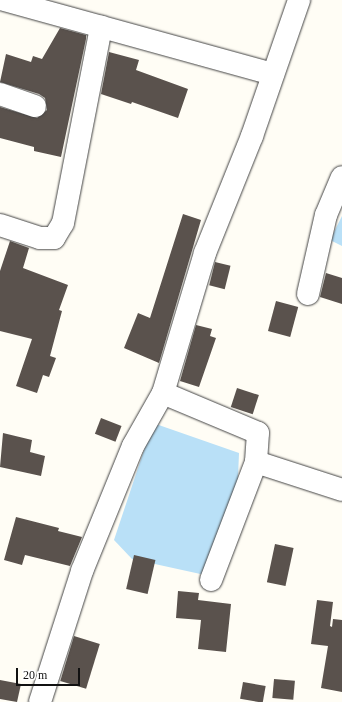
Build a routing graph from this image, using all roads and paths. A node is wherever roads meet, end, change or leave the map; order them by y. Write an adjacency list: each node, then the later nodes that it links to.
1 (4, 0): 3 (street)
2 (299, 0): 4 (street)
3 (101, 27): 4 (street); 8 (street)
4 (273, 74): 10 (street)
5 (0, 94): 6 (street)
6 (35, 106)
7 (342, 177): 9 (street)
8 (0, 225)
9 (308, 294)
10 (163, 393): 11 (street); 14 (street)
11 (256, 462): 12 (street); 13 (street)
12 (342, 490)
13 (211, 580)
14 (40, 702)

